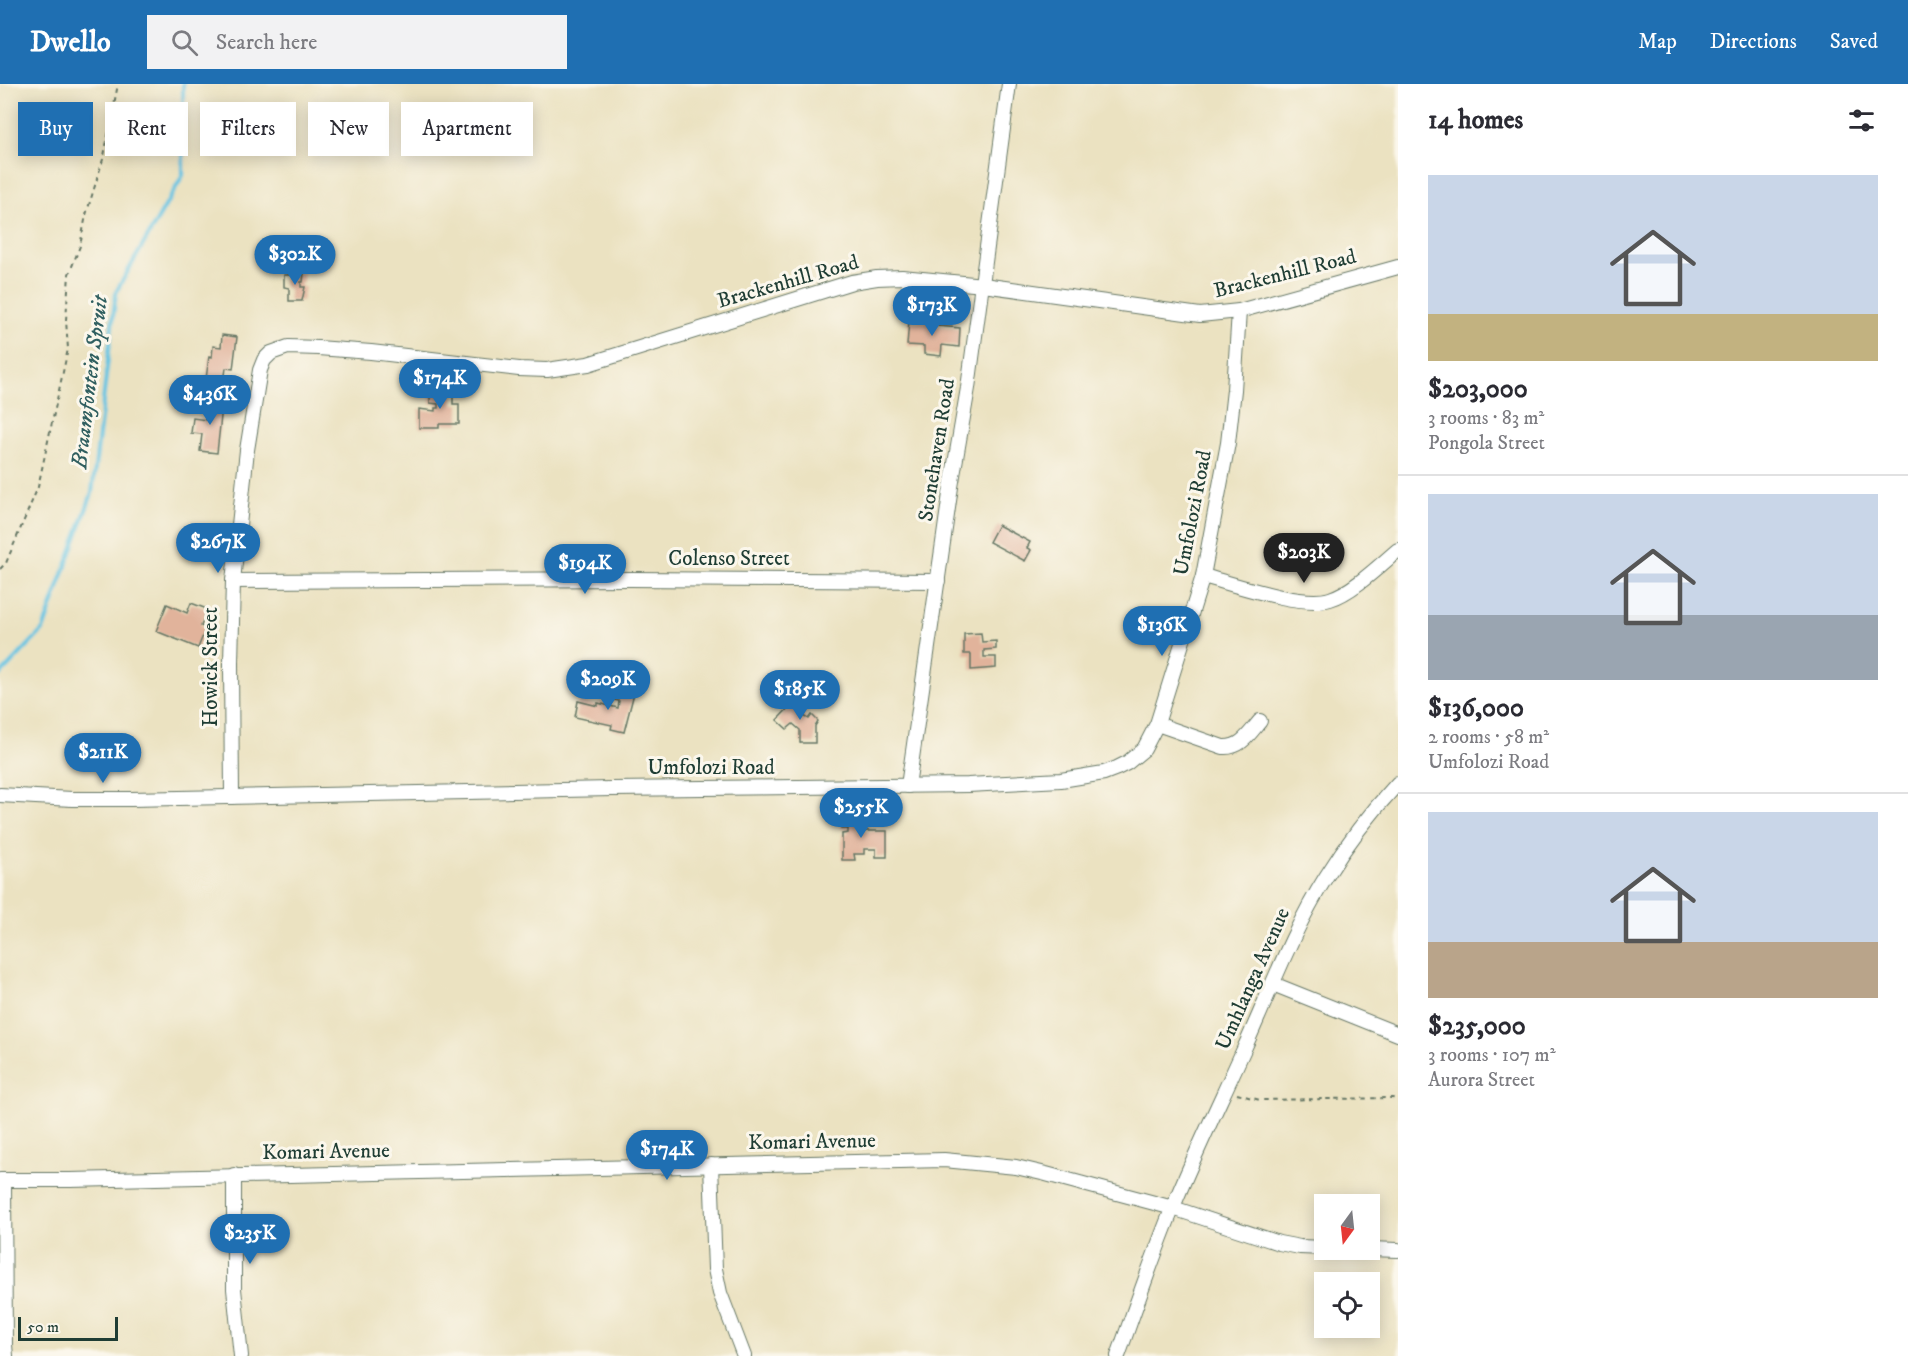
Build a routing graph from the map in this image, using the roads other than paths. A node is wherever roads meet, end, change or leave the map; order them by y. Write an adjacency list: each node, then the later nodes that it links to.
1 (1009, 84): 3 (street, Stonehaven Road)
2 (1398, 267): 4 (street, Brackenhill Road)
3 (983, 285): 4 (street, Brackenhill Road); 5 (street, Brackenhill Road); 9 (street, Stonehaven Road)
4 (1239, 311): 7 (street, Umfolozi Road)
5 (264, 360): 8 (street, Howick Street)
6 (1398, 550): 7 (street)
7 (1203, 576): 11 (street, Umfolozi Road)
8 (233, 580): 9 (street, Colenso Street); 15 (street, Howick Street)
9 (938, 581): 13 (street, Stonehaven Road)
10 (1260, 721): 11 (street)
11 (1157, 724): 13 (street, Umfolozi Road)
12 (1398, 783): 16 (street, Umhlanga Avenue)
13 (908, 786): 15 (street, Umfolozi Road)
14 (0, 795): 15 (street, Umfolozi Road)
15 (232, 797)
16 (1273, 984): 17 (street); 21 (street, Umhlanga Avenue)
17 (1398, 1034)
18 (711, 1165): 19 (street, Komari Avenue); 21 (street, Komari Avenue); 27 (street)
19 (234, 1175): 20 (street, Komari Avenue); 26 (street)
20 (2, 1180): 25 (street)
21 (1173, 1208): 22 (street, Komari Avenue); 28 (street, Umhlanga Avenue)
22 (1314, 1248)
23 (1380, 1249): 24 (street)
24 (1398, 1250)
25 (4, 1349)
26 (241, 1356)
27 (744, 1356)
28 (1118, 1356)

